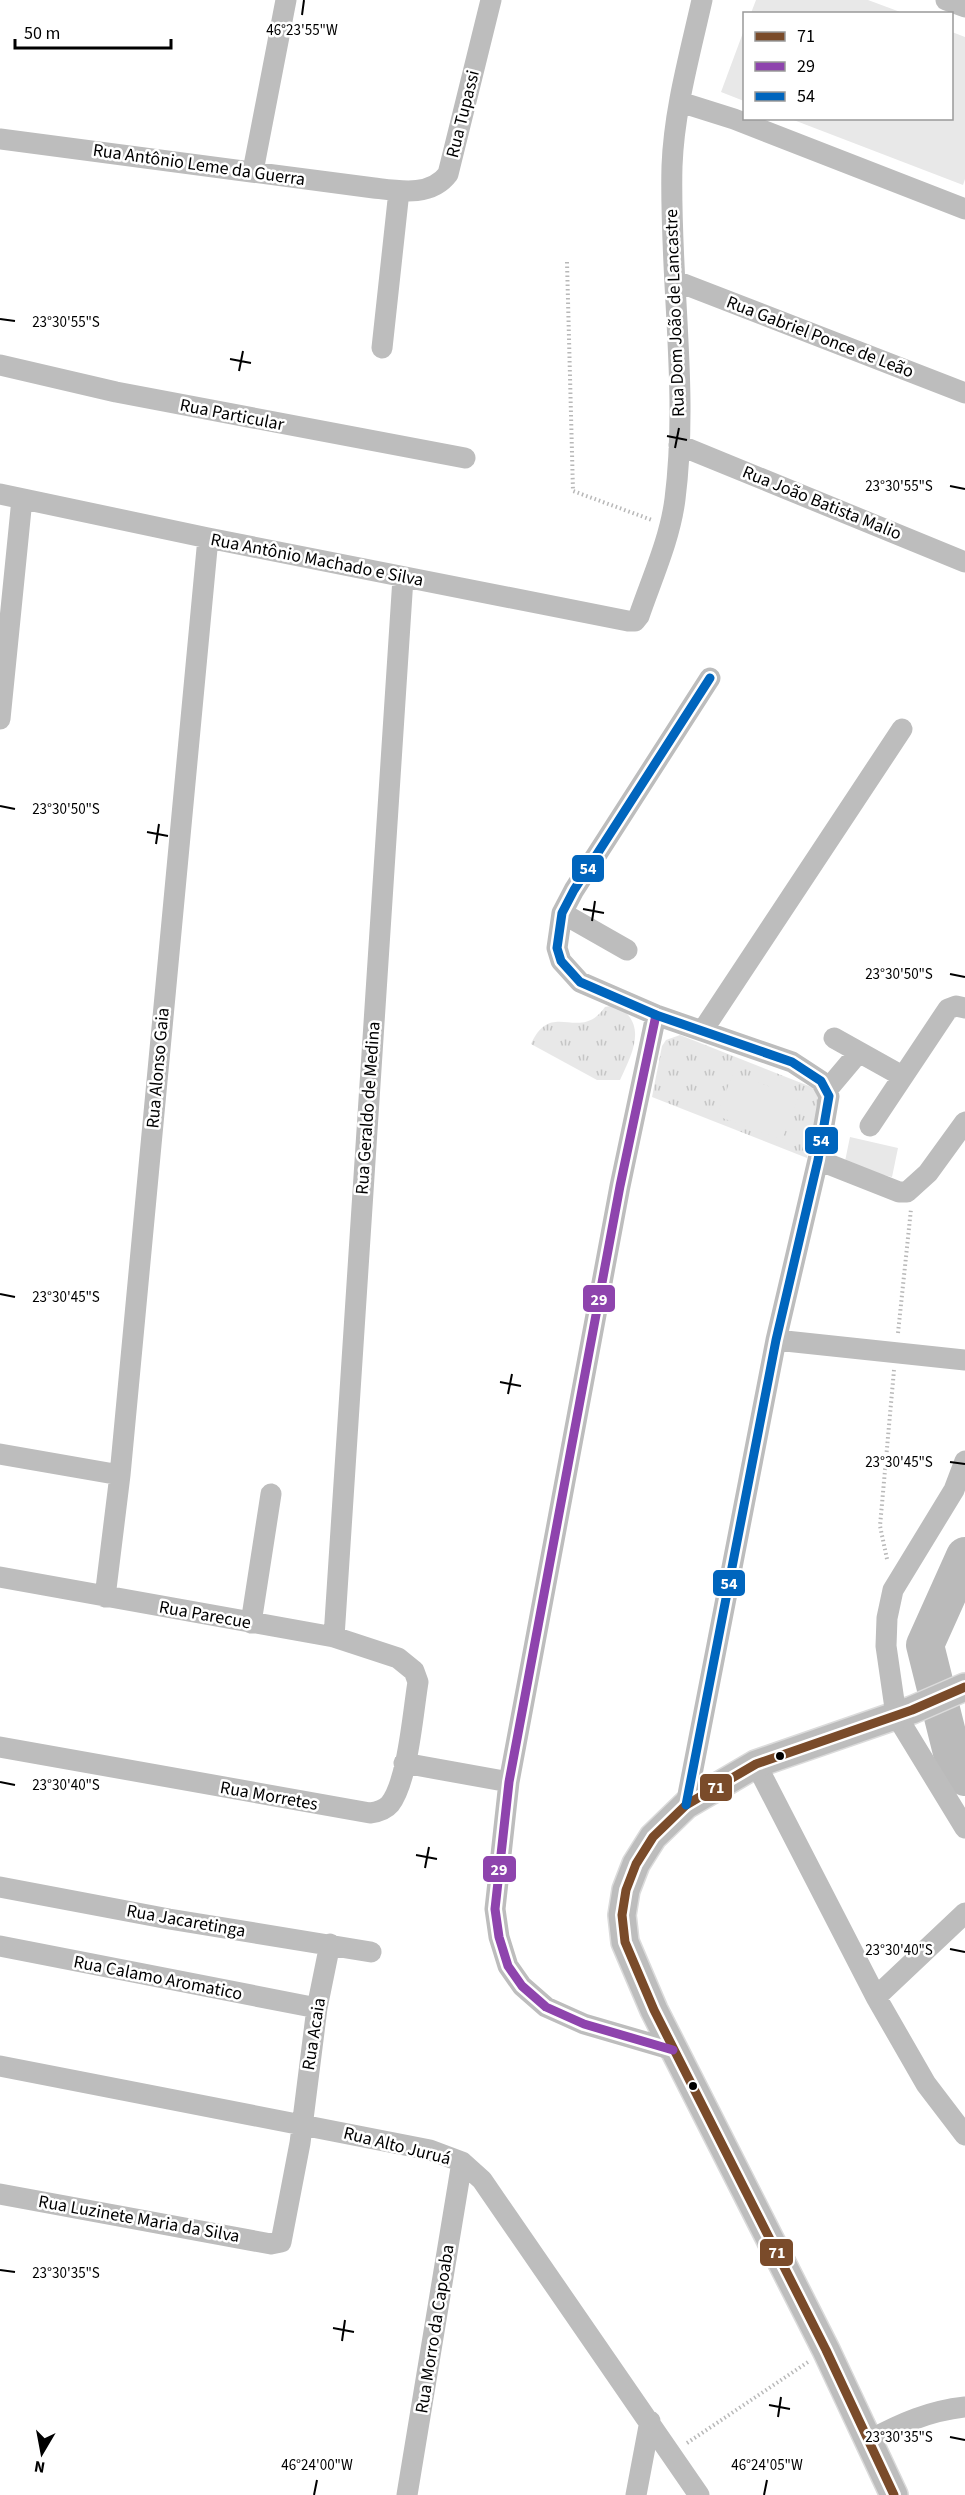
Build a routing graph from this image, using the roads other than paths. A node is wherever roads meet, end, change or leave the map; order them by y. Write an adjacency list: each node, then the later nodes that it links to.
1 (286, 0): 8 (street)
2 (491, 0): 9 (street, Rua Tupassi)
3 (702, 0): 6 (street, Rua Dom João de Lancastre)
4 (946, 0): 5 (street)
5 (965, 7)
6 (680, 102): 10 (street); 11 (street, Rua Dom João de Lancastre)
7 (0, 139): 8 (street, Rua Antônio Leme da Guerra)
8 (253, 171): 9 (street, Rua Antônio Leme da Guerra)
9 (399, 191): 12 (street)
10 (965, 209)
11 (676, 281): 14 (street, Rua Gabriel Ponce de Leão); 15 (street, Rua Dom João de Lancastre)
12 (382, 348)
13 (0, 364): 16 (street, Rua Particular)
14 (965, 393)
15 (679, 445): 20 (street, Rua João Batista Malio); 22 (street, Rua Dom João de Lancastre)
16 (465, 458)
17 (0, 494): 18 (street, Rua Antônio Machado e Silva)
18 (22, 499): 19 (street, Rua Antônio Machado e Silva); 24 (street)
19 (208, 538): 21 (street, Rua Antônio Machado e Silva); 42 (street, Rua Alonso Gaia)
20 (965, 562)
21 (403, 578): 22 (street, Rua Antônio Machado e Silva); 47 (street, Rua Geraldo de Medina)
22 (635, 621)
23 (710, 678): 26 (street)
24 (0, 719)
25 (902, 729): 30 (street)
26 (562, 913): 27 (street); 29 (street)
27 (627, 950)
28 (965, 1008): 33 (street)
29 (656, 1015): 30 (street); 54 (street)
30 (704, 1030): 34 (street)
31 (834, 1038): 32 (street)
32 (859, 1052): 33 (street); 34 (street)
33 (902, 1076): 36 (street)
34 (827, 1089): 37 (street)
35 (965, 1122): 37 (street)
36 (870, 1126)
37 (818, 1160): 38 (street)
38 (776, 1340): 39 (street); 55 (street)
39 (965, 1360)
40 (0, 1455): 42 (street)
41 (965, 1461): 50 (street)
42 (120, 1475): 45 (street, Rua Alonso Gaia)
43 (271, 1494): 46 (street)
44 (0, 1577): 45 (street, Rua Parecue)
45 (105, 1597): 46 (street, Rua Parecue)
46 (251, 1623): 47 (street, Rua Parecue)
47 (334, 1638): 48 (street, Rua Parecue)
48 (408, 1663): 52 (street, Rua Morretes)
49 (965, 1687): 50 (main road)
50 (904, 1712): 53 (main road); 56 (street)
51 (0, 1747): 52 (street, Rua Morretes)
52 (405, 1763): 54 (street)
53 (756, 1764): 55 (main road); 62 (street)
54 (509, 1782): 64 (street)
55 (686, 1805): 64 (main road)
56 (965, 1828)
57 (0, 1887): 59 (street, Rua Jacaretinga)
58 (965, 1913): 62 (street)
59 (330, 1944): 61 (street, Rua Jacaretinga); 63 (street, Rua Acaia)
60 (0, 1946): 63 (street, Rua Calamo Aromatico)
61 (371, 1953)
62 (876, 1997): 67 (street)
63 (317, 2008): 66 (street, Rua Acaia)
64 (673, 2050): 73 (main road)
65 (0, 2066): 66 (street, Rua Alto Juruá)
66 (303, 2124): 68 (street, Rua Alto Juruá); 70 (street, Rua Acaia)
67 (965, 2135)
68 (462, 2162): 72 (street, Rua Alto Juruá); 74 (street, Rua Morro da Capoaba)
69 (0, 2194): 70 (street, Rua Luzinete Maria da Silva)
70 (278, 2243)
71 (965, 2407): 73 (street)
72 (650, 2421): 75 (street); 76 (street, Rua Alto Juruá)
73 (870, 2440): 77 (main road)
74 (407, 2495)
75 (636, 2495)
76 (699, 2495)
77 (894, 2495)

